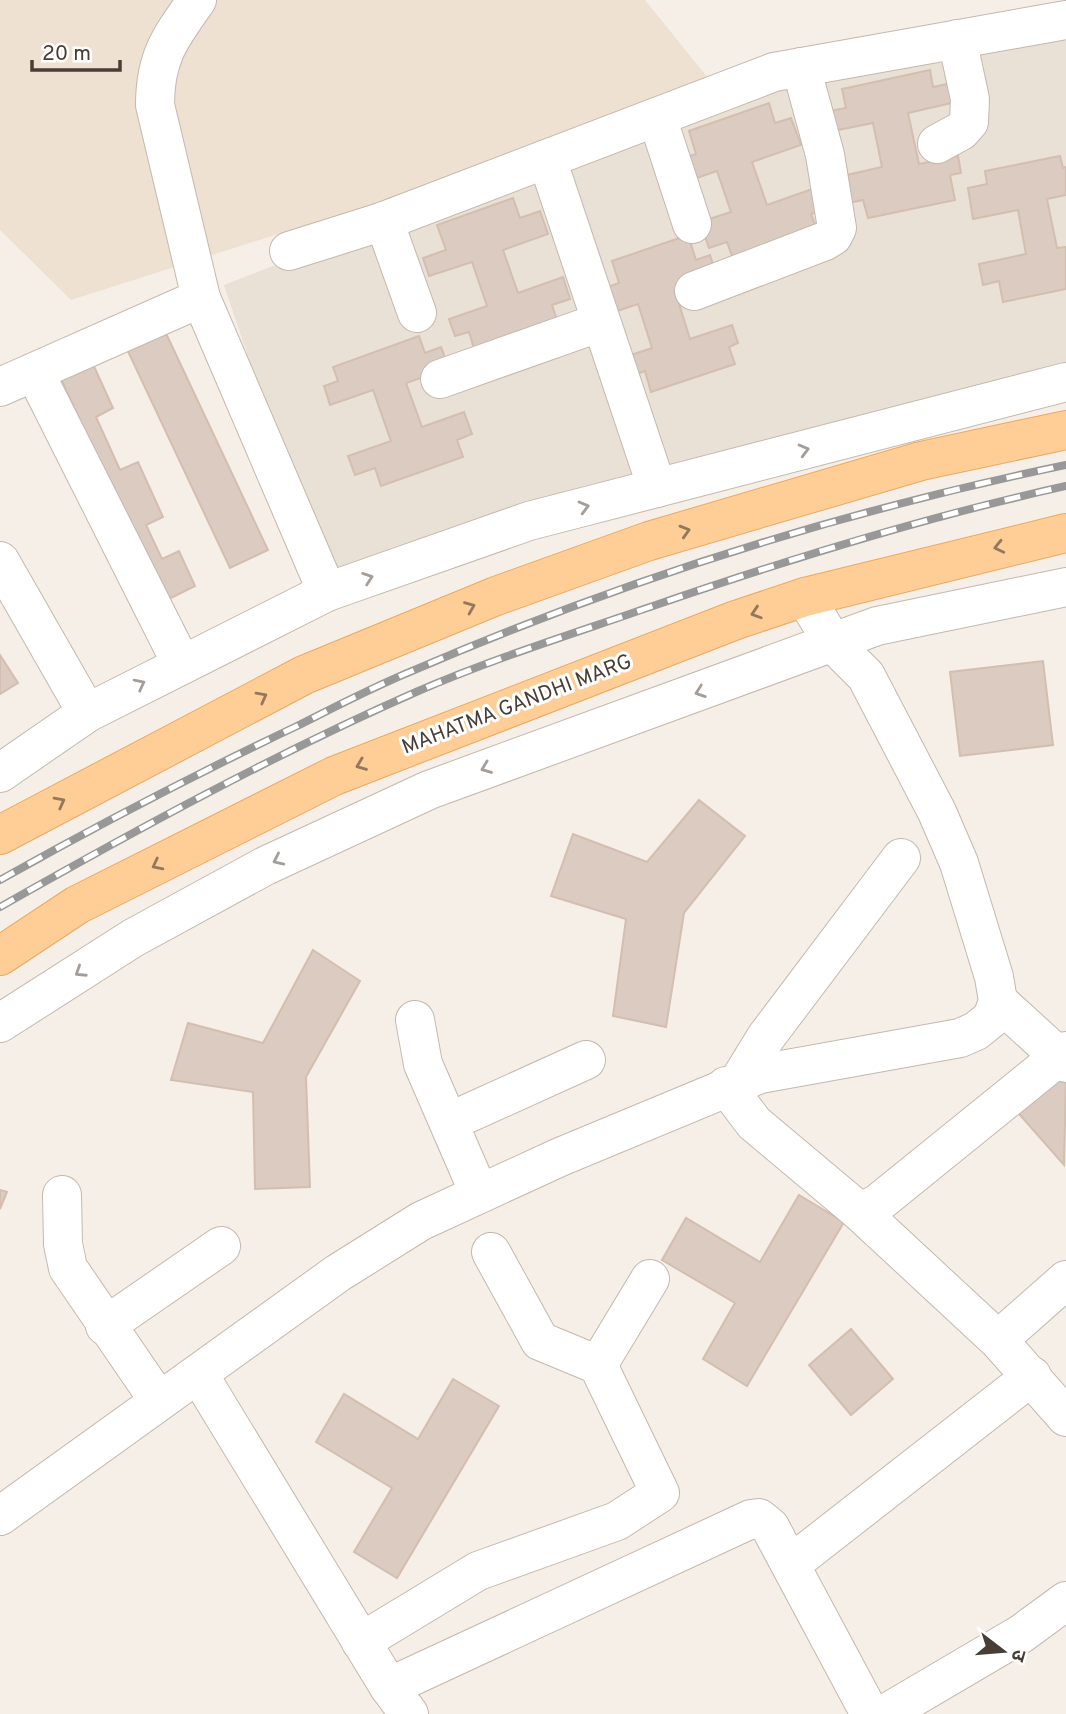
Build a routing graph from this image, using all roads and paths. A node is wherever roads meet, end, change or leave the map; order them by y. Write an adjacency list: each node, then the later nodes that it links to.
1 (197, 0): 12 (street)
2 (1064, 28): 3 (street)
3 (957, 40): 4 (street); 6 (street)
4 (801, 67): 5 (street); 11 (street)
5 (657, 117): 7 (street); 9 (street)
6 (937, 144)
7 (547, 159): 8 (street); 14 (street)
8 (384, 221): 10 (street); 13 (street)
9 (692, 224)
10 (289, 251)
11 (694, 291)
12 (201, 298): 15 (street); 24 (street)
13 (417, 313)
14 (601, 322): 16 (street); 20 (street)
15 (35, 373): 18 (street); 27 (street)
16 (440, 379)
17 (1066, 382): 20 (street, one-way to 17)
18 (0, 387)
19 (1066, 430): 30 (main road, one-way to 19)
20 (657, 488): 24 (street, one-way to 20)
21 (1066, 533): 25 (main road, MAHATMA GANDHI MARG, one-way to 25)
22 (0, 561): 28 (street)
23 (1066, 587): 26 (street)
24 (327, 592): 27 (street)
25 (805, 597): 26 (street); 32 (main road, MAHATMA GANDHI MARG, one-way to 32)
26 (833, 643): 33 (street); 35 (street, one-way to 35)
27 (181, 663): 28 (street, one-way to 27)
28 (87, 713): 29 (street)
29 (0, 773)
30 (0, 835)
31 (901, 858): 38 (street)
32 (0, 956)
33 (998, 1001): 36 (street); 38 (street)
34 (415, 1020): 39 (street)
35 (0, 1023)
36 (1064, 1057): 42 (street)
37 (586, 1060): 39 (street)
38 (733, 1084): 40 (street); 42 (street)
39 (449, 1122): 40 (street)
40 (479, 1193): 50 (street)
41 (62, 1195): 47 (street)
42 (860, 1212): 48 (street)
43 (221, 1245): 47 (street)
44 (491, 1252): 49 (street)
45 (650, 1279): 49 (street)
46 (1066, 1280): 48 (street)
47 (105, 1326): 52 (street)
48 (998, 1340): 51 (street)
49 (598, 1365): 57 (street)
50 (200, 1375): 52 (street); 57 (street)
51 (1032, 1376): 53 (street); 55 (street)
52 (159, 1401): 54 (street)
53 (1066, 1417)
54 (0, 1516)
55 (791, 1564): 58 (street); 59 (street)
56 (1066, 1601): 60 (street)
57 (361, 1642): 58 (street)
58 (399, 1701)
59 (870, 1714)
60 (885, 1714)

